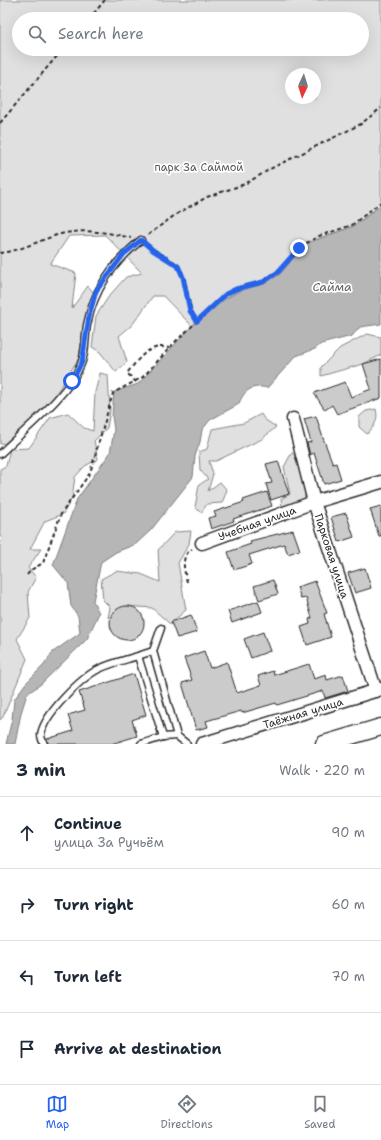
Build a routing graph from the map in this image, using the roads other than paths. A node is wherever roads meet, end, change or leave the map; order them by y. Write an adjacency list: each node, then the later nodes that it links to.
1 (141, 240): 3 (lane)
2 (293, 419): 5 (street, Парковая улица)
3 (0, 454)
4 (381, 482): 5 (street, Учебная улица)
5 (314, 502): 6 (street, Учебная улица); 10 (street, Парковая улица)
6 (202, 543)
7 (161, 628): 8 (lane)
8 (153, 651): 9 (lane); 12 (lane)
9 (138, 656): 13 (lane); 14 (lane)
10 (378, 690): 17 (street, Таёжная улица)
11 (381, 727): 18 (main road)
12 (177, 736): 13 (lane); 16 (lane)
13 (163, 737): 15 (lane)
14 (44, 744)
15 (141, 744)
16 (187, 744)
17 (202, 744)
18 (324, 744)

